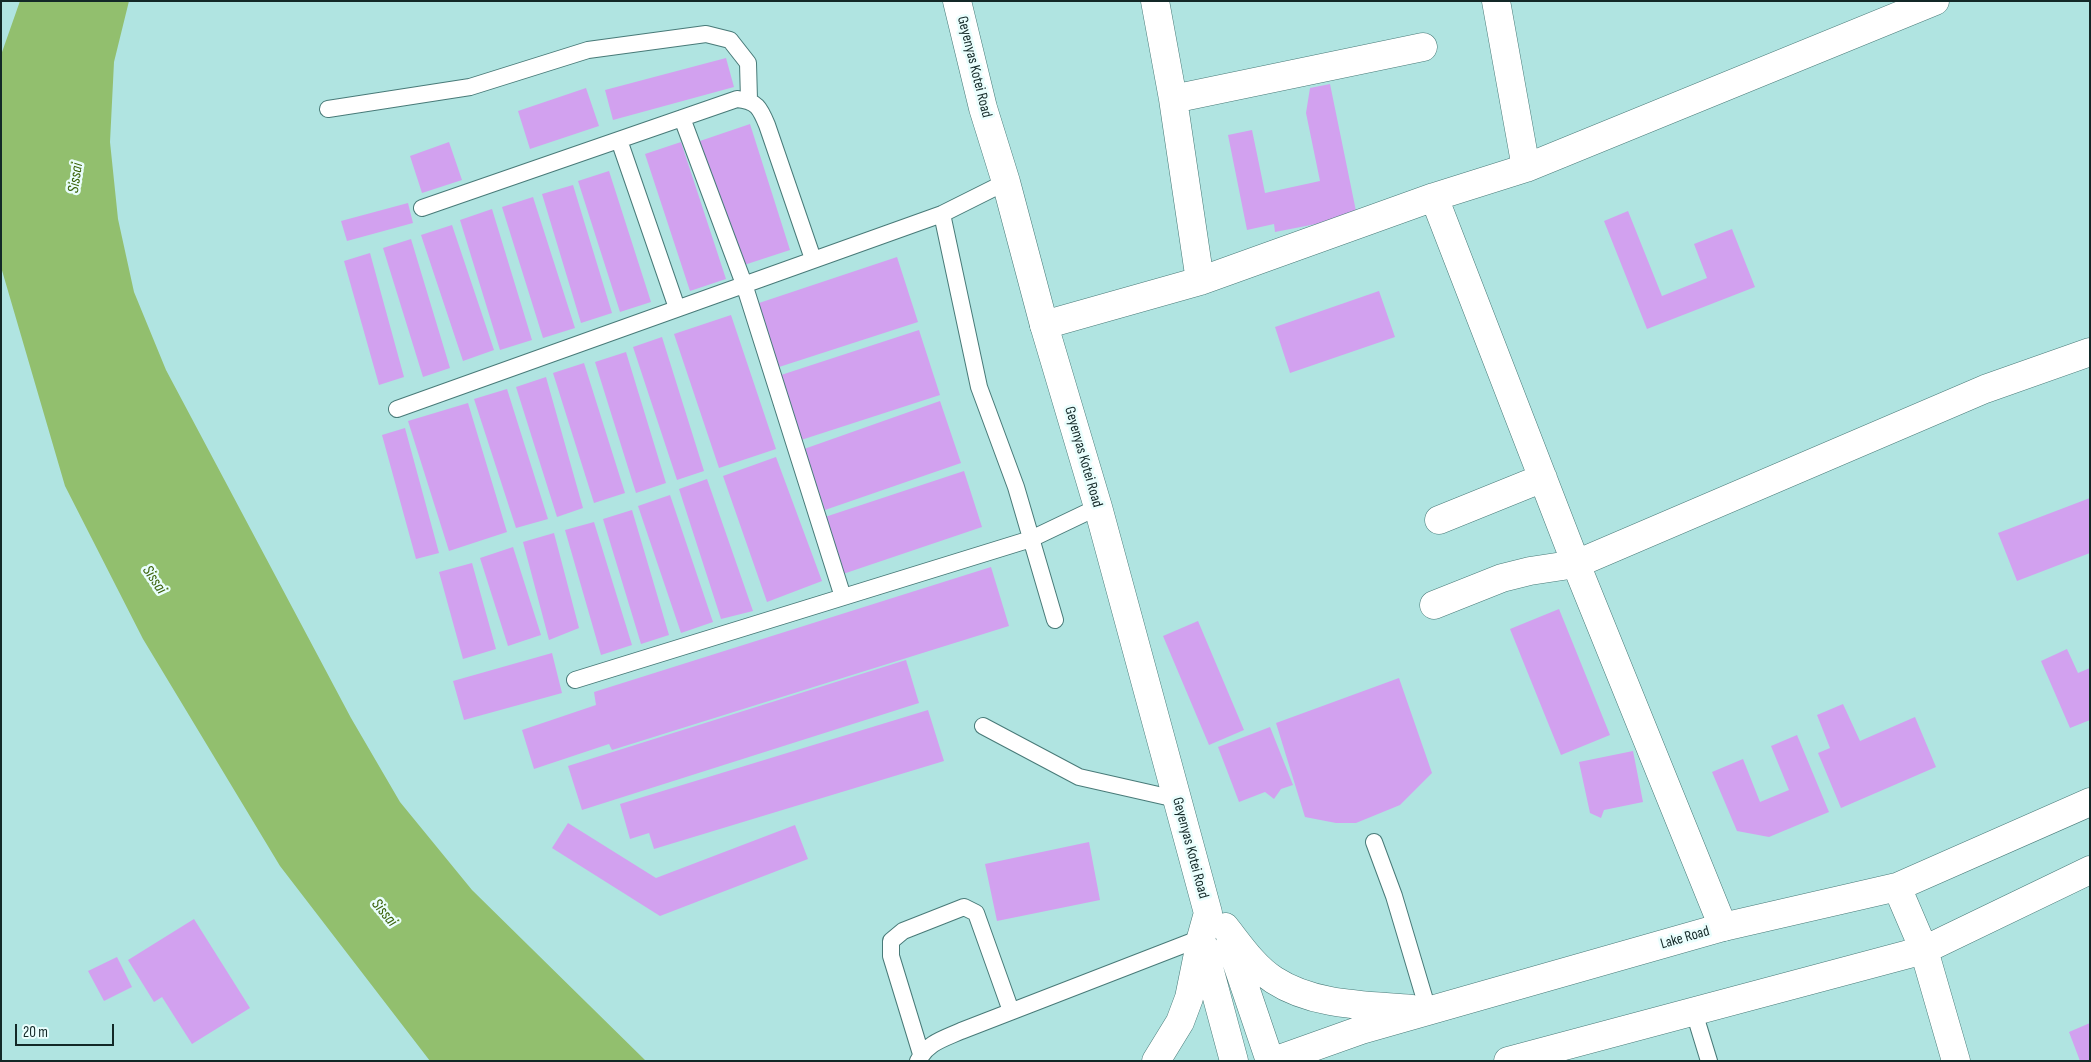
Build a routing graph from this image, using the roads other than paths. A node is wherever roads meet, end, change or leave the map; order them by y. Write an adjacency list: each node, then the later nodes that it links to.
1 (957, 1): 12 (street, Geyenyas Kotei Road)
2 (1155, 1): 6 (street)
3 (1496, 1): 11 (street)
4 (1935, 1): 11 (street)
5 (1423, 47): 6 (street)
6 (1173, 99): 17 (street)
7 (749, 100): 8 (lane); 9 (lane); 16 (lane)
8 (328, 109)
9 (682, 118): 10 (lane); 18 (lane)
10 (619, 140): 14 (lane); 19 (lane)
11 (1526, 168): 13 (street)
12 (1006, 182): 15 (lane); 20 (street, Geyenyas Kotei Road)
13 (1434, 197): 17 (street); 23 (street)
14 (422, 208)
15 (942, 214): 16 (lane); 26 (lane)
16 (813, 260): 18 (lane)
17 (1200, 281): 20 (street)
18 (744, 284): 19 (lane); 28 (lane)
19 (677, 308): 22 (lane)
20 (1044, 325): 24 (street, Geyenyas Kotei Road)
21 (2090, 352): 27 (street)
22 (397, 409)
23 (1543, 478): 25 (street); 27 (street)
24 (1098, 507): 26 (lane); 33 (street, Geyenyas Kotei Road)
25 (1438, 520)
26 (1031, 538): 28 (lane); 30 (lane)
27 (1576, 564): 29 (street); 39 (street)
28 (844, 597): 31 (lane)
29 (1434, 605)
30 (1055, 620)
31 (575, 680)
32 (983, 726): 33 (lane)
33 (1176, 799): 38 (street, Geyenyas Kotei Road)
34 (2090, 802): 37 (street, Lake Road)
35 (1374, 842): 41 (lane)
36 (2090, 870): 40 (street)
37 (1897, 887): 39 (street, Lake Road); 40 (street)
38 (1211, 926): 41 (street); 42 (lane); 45 (street); 46 (street); 47 (street)
39 (1724, 927): 41 (street, Lake Road)
40 (1924, 950): 43 (street); 51 (street)
41 (1428, 1010): 48 (street, Lake Road)
42 (1011, 1011): 44 (lane); 44 (lane)
43 (1694, 1012): 49 (street); 50 (lane)
44 (920, 1057)
45 (1156, 1061)
46 (1234, 1061)
47 (1270, 1061)
48 (1274, 1061)
49 (1508, 1061)
50 (1709, 1061)
51 (1956, 1061)

